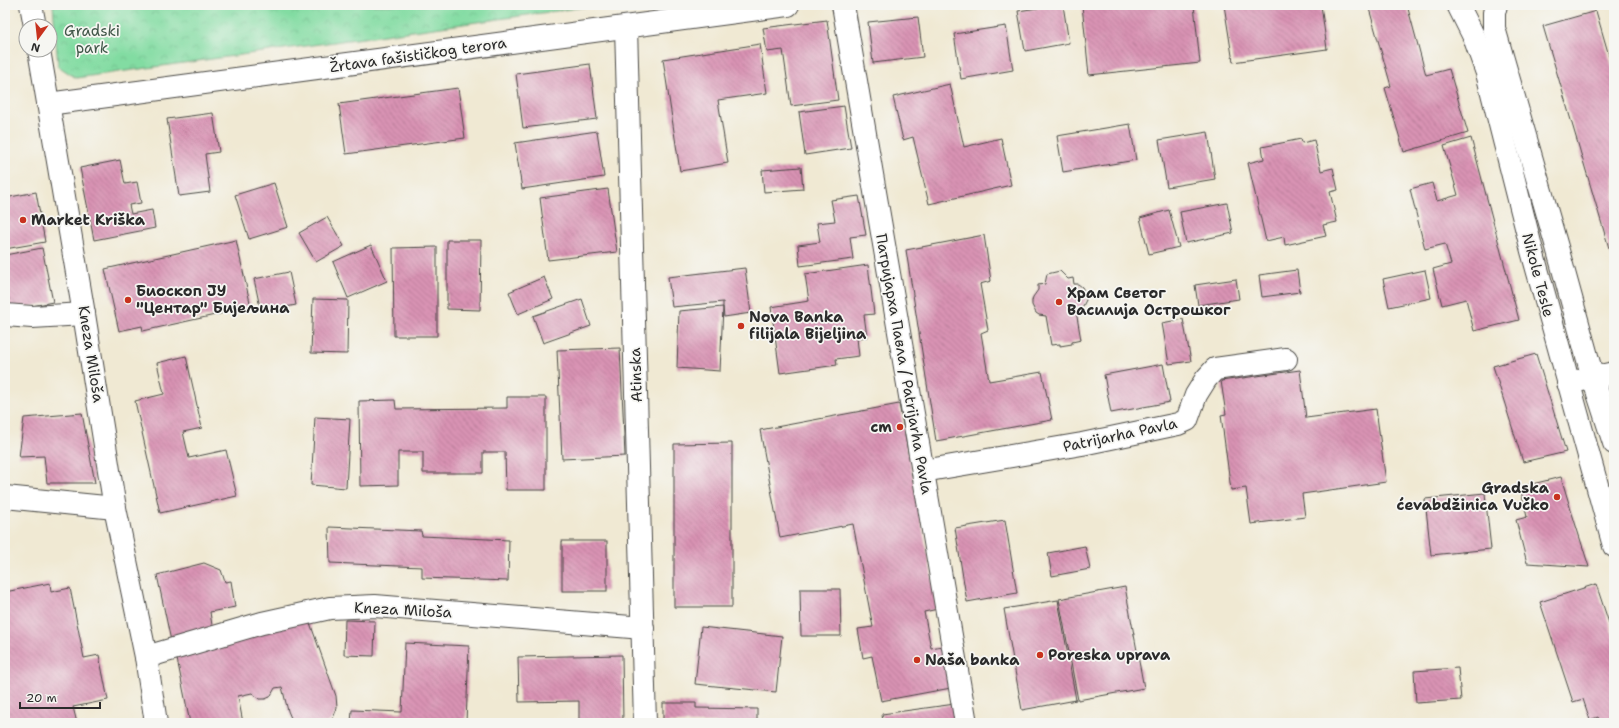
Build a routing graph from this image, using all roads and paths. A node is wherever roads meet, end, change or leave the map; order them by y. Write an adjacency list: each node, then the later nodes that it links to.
1 (31, 5): 6 (street)
2 (788, 5): 7 (street, Žrtava fašističkog terora)
3 (843, 5): 17 (street, Патријарха Павла / Patrijarha Pavla)
4 (1458, 5): 15 (street, Nikole Tesle)
5 (1496, 5): 14 (street, Nikole Tesle)
6 (33, 18)
7 (626, 27): 9 (street, Žrtava fašističkog terora); 21 (street, Atinska)
8 (40, 58): 9 (street, Kneza Miloša)
9 (48, 104): 10 (street, Kneza Miloša)
10 (84, 314): 11 (street); 19 (street, Kneza Miloša)
11 (5, 315)
12 (1286, 360): 17 (street, Patrijarha Pavla)
13 (1614, 373): 14 (street)
14 (1593, 378): 15 (street); 16 (street, Nikole Tesle)
15 (1568, 383): 20 (street, Nikole Tesle)
16 (1614, 443)
17 (923, 470): 25 (street, Патријарха Павла / Patrijarha Pavla)
18 (5, 496): 19 (street)
19 (115, 508): 22 (street, Kneza Miloša)
20 (1614, 546)
21 (643, 628): 22 (street, Kneza Miloša); 24 (street, Atinska)
22 (146, 657): 23 (street, Kneza Miloša)
23 (156, 723)
24 (645, 723)
25 (966, 723)

